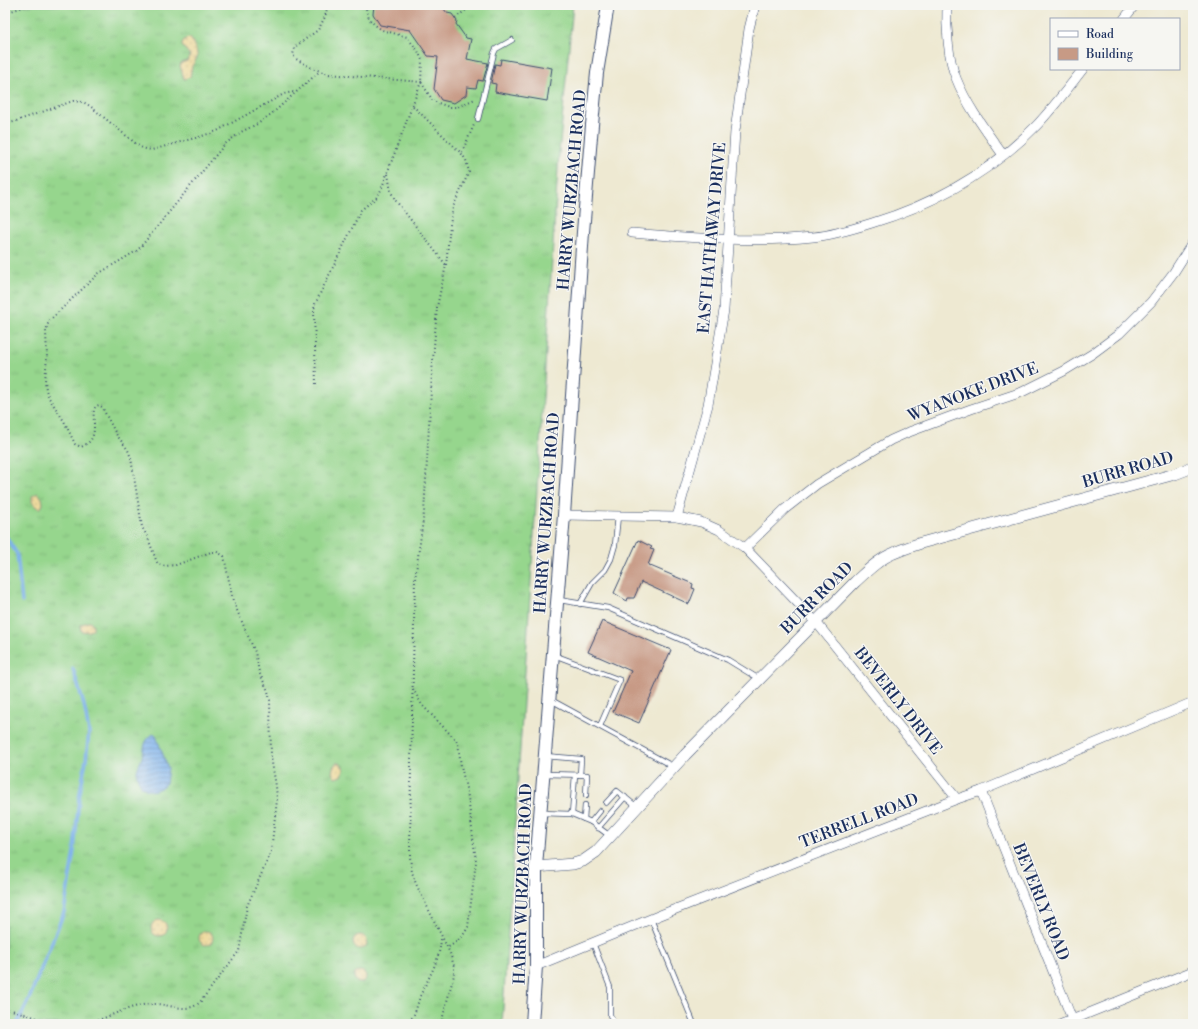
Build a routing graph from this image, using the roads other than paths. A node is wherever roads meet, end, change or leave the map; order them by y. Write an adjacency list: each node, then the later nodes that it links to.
1 (608, 5): 14 (main road, HARRY WURZBACH ROAD)
2 (754, 5): 11 (street, EAST HATHAWAY DRIVE)
3 (947, 5): 9 (street)
4 (1135, 5): 5 (street)
5 (1125, 18)
6 (512, 40): 8 (lane)
7 (1082, 70): 9 (street)
8 (478, 119)
9 (1002, 155): 11 (street)
10 (632, 233): 11 (street)
11 (729, 240): 16 (street, EAST HATHAWAY DRIVE)
12 (1193, 242): 17 (street, WYANOKE DRIVE)
13 (1193, 467): 20 (street, BURR ROAD)
14 (564, 515): 15 (street, BEVERLY DRIVE); 18 (main road, HARRY WURZBACH ROAD)
15 (618, 516): 16 (street, BEVERLY DRIVE); 19 (lane)
16 (677, 517): 17 (street, BEVERLY DRIVE)
17 (745, 548): 20 (street, BEVERLY DRIVE)
18 (557, 600): 19 (lane); 21 (main road, HARRY WURZBACH ROAD)
19 (580, 604): 22 (lane)
20 (816, 622): 22 (street, BURR ROAD); 33 (street, BEVERLY DRIVE)
21 (553, 654): 23 (main road, HARRY WURZBACH ROAD); 25 (lane)
22 (759, 680): 27 (street, BURR ROAD)
23 (549, 700): 25 (lane); 26 (main road, HARRY WURZBACH ROAD)
24 (1193, 702): 30 (street, TERRELL ROAD)
25 (600, 726): 27 (lane)
26 (545, 756): 28 (main road, HARRY WURZBACH ROAD); 29 (lane)
27 (674, 767): 36 (street, BURR ROAD)
28 (543, 774): 29 (lane); 38 (main road, HARRY WURZBACH ROAD)
29 (577, 775): 31 (lane); 39 (lane)
30 (981, 791): 33 (street, TERRELL ROAD); 49 (street, BEVERLY ROAD)
31 (586, 795)
32 (624, 798): 34 (lane); 36 (lane); 42 (lane)
33 (957, 799): 45 (street, TERRELL ROAD)
34 (606, 804)
35 (585, 805): 40 (lane)
36 (637, 807): 43 (street, BURR ROAD)
37 (600, 811): 41 (lane)
38 (540, 813): 39 (lane); 44 (main road, HARRY WURZBACH ROAD)
39 (572, 814): 40 (lane)
40 (584, 819): 41 (lane)
41 (591, 822): 42 (lane)
42 (598, 828): 43 (lane)
43 (610, 836): 44 (street, BURR ROAD)
44 (536, 867): 47 (main road, HARRY WURZBACH ROAD)
45 (651, 919): 46 (street, TERRELL ROAD); 52 (lane)
46 (593, 943): 47 (street, TERRELL ROAD); 51 (lane)
47 (536, 966): 50 (main road, HARRY WURZBACH ROAD)
48 (1193, 971): 49 (street)
49 (1073, 1022): 53 (street)
50 (532, 1024)
51 (614, 1024)
52 (694, 1024)
53 (1062, 1024)

